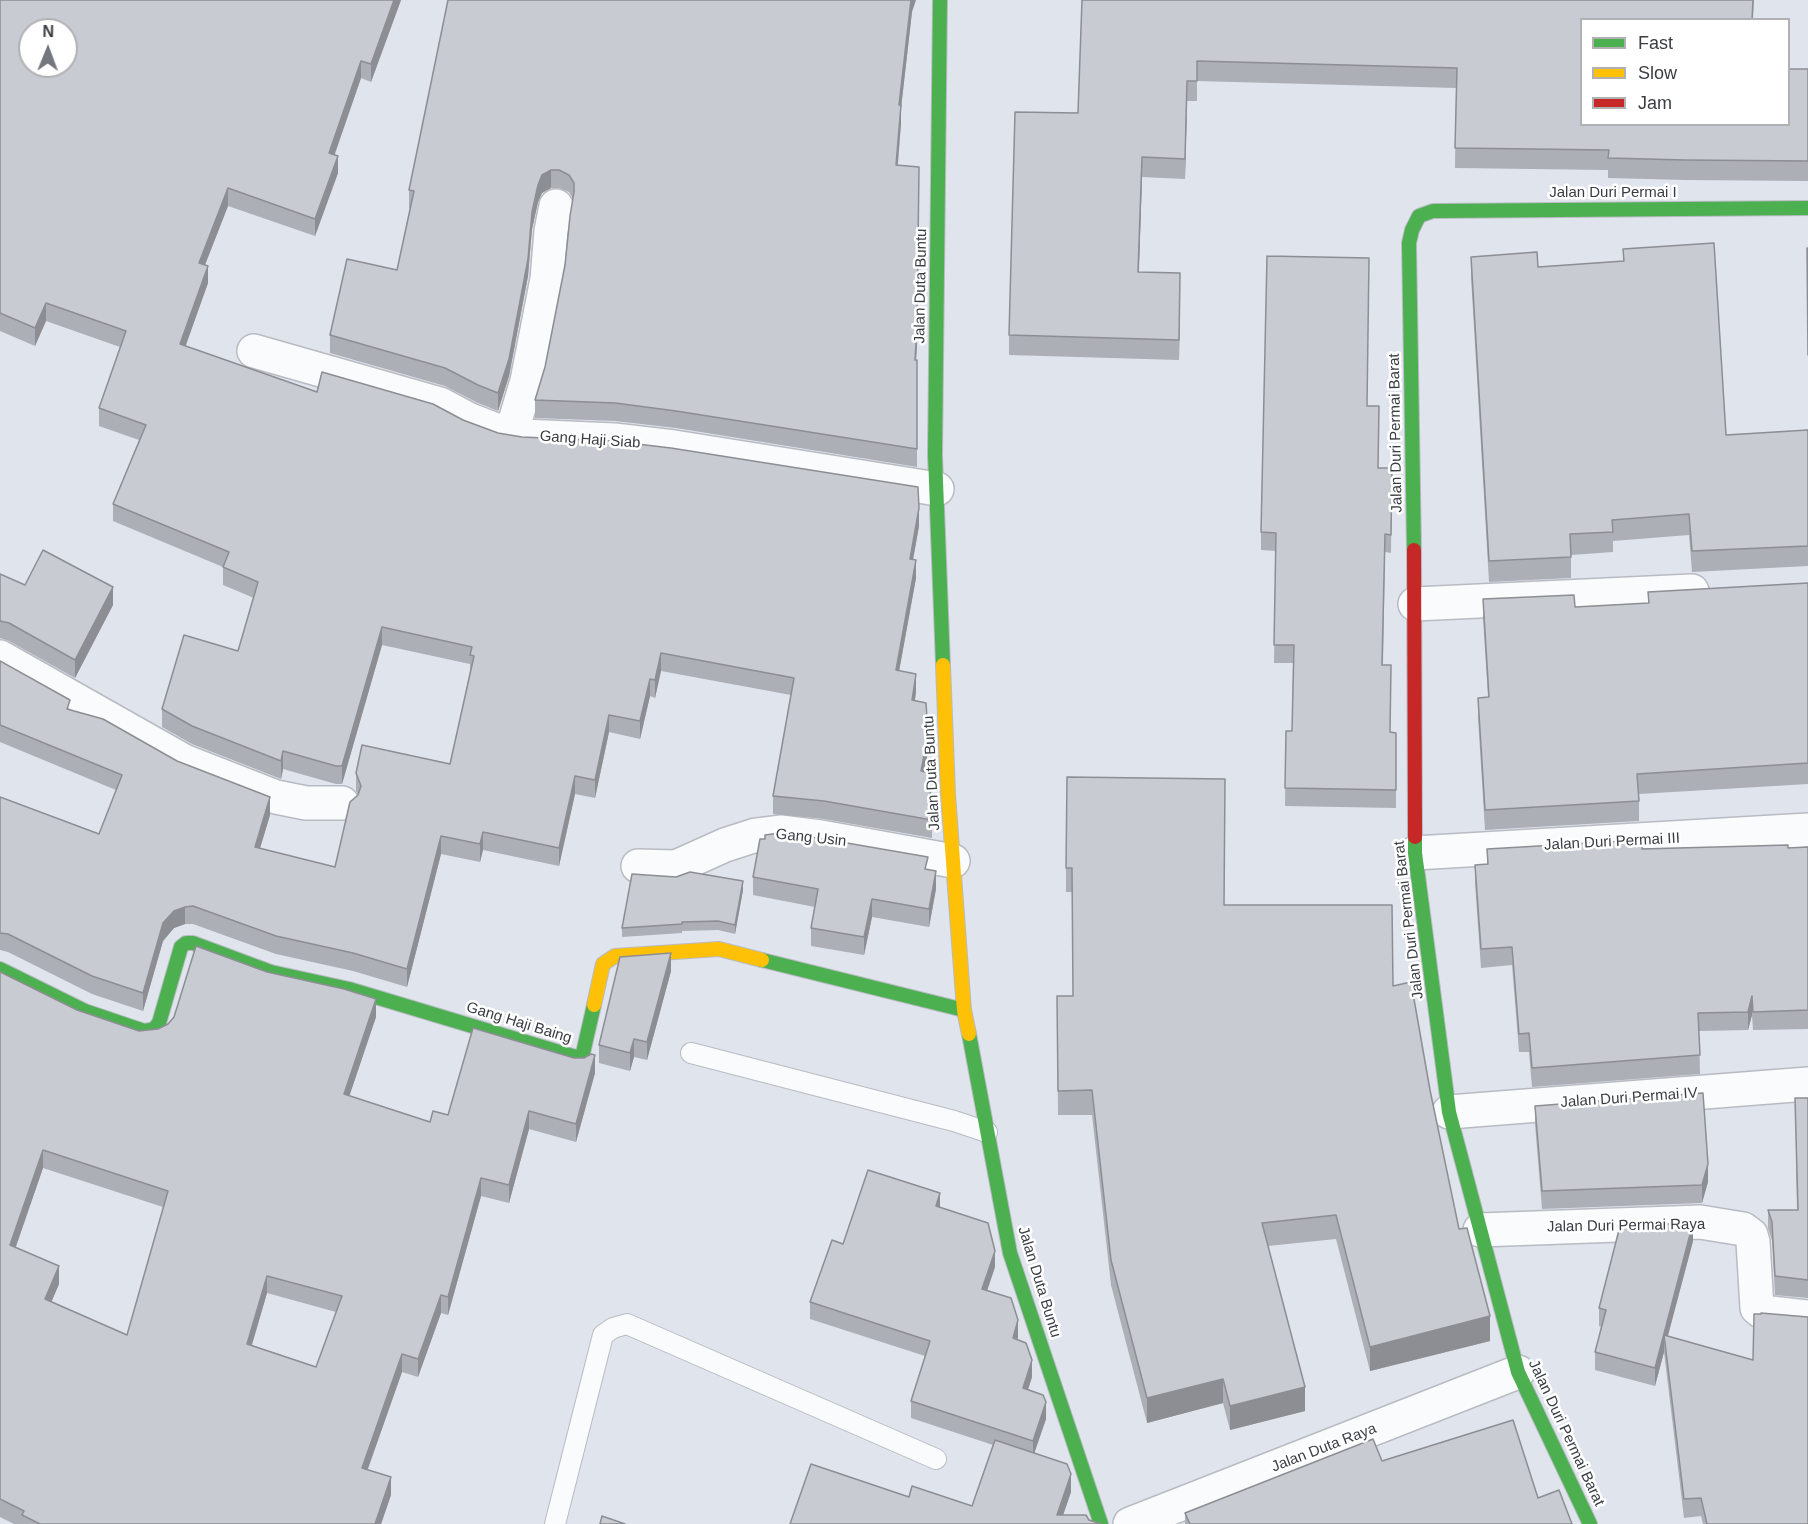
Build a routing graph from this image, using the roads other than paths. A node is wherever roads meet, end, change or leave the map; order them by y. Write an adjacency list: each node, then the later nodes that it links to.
1 (940, 0): 7 (street, Jalan Duta Buntu)
2 (556, 206): 6 (street)
3 (1808, 208): 4 (street, Jalan Duri Permai I)
4 (1419, 216): 9 (street, Jalan Duri Permai Barat)
5 (254, 351): 6 (street, Gang Haji Siab)
6 (511, 434): 7 (street, Gang Haji Siab)
7 (937, 489): 14 (street, Jalan Duta Buntu)
8 (1725, 589): 9 (street)
9 (1415, 604): 13 (street, Jalan Duri Permai Barat)
10 (0, 657): 11 (street)
11 (342, 803)
12 (1808, 830): 13 (street, Jalan Duri Permai III)
13 (1415, 854): 20 (street, Jalan Duri Permai Barat)
14 (953, 861): 15 (street, Gang Usin); 17 (street, Jalan Duta Buntu)
15 (638, 866)
16 (0, 969): 17 (street, Gang Haji Baing)
17 (964, 1010): 21 (street, Jalan Duta Buntu)
18 (691, 1053): 21 (lane)
19 (1808, 1084): 20 (street, Jalan Duri Permai IV)
20 (1449, 1112): 22 (street, Jalan Duri Permai Barat)
21 (987, 1132): 27 (street, Jalan Duta Buntu)
22 (1480, 1230): 23 (street, Jalan Duri Permai Raya); 24 (street, Jalan Duri Permai Barat)
23 (1808, 1317)
24 (1518, 1372): 28 (street, Jalan Duta Raya); 29 (street, Jalan Duri Permai Barat)
25 (936, 1459): 26 (lane)
26 (555, 1524)
27 (1101, 1524)
28 (1130, 1524)
29 (1590, 1524)

